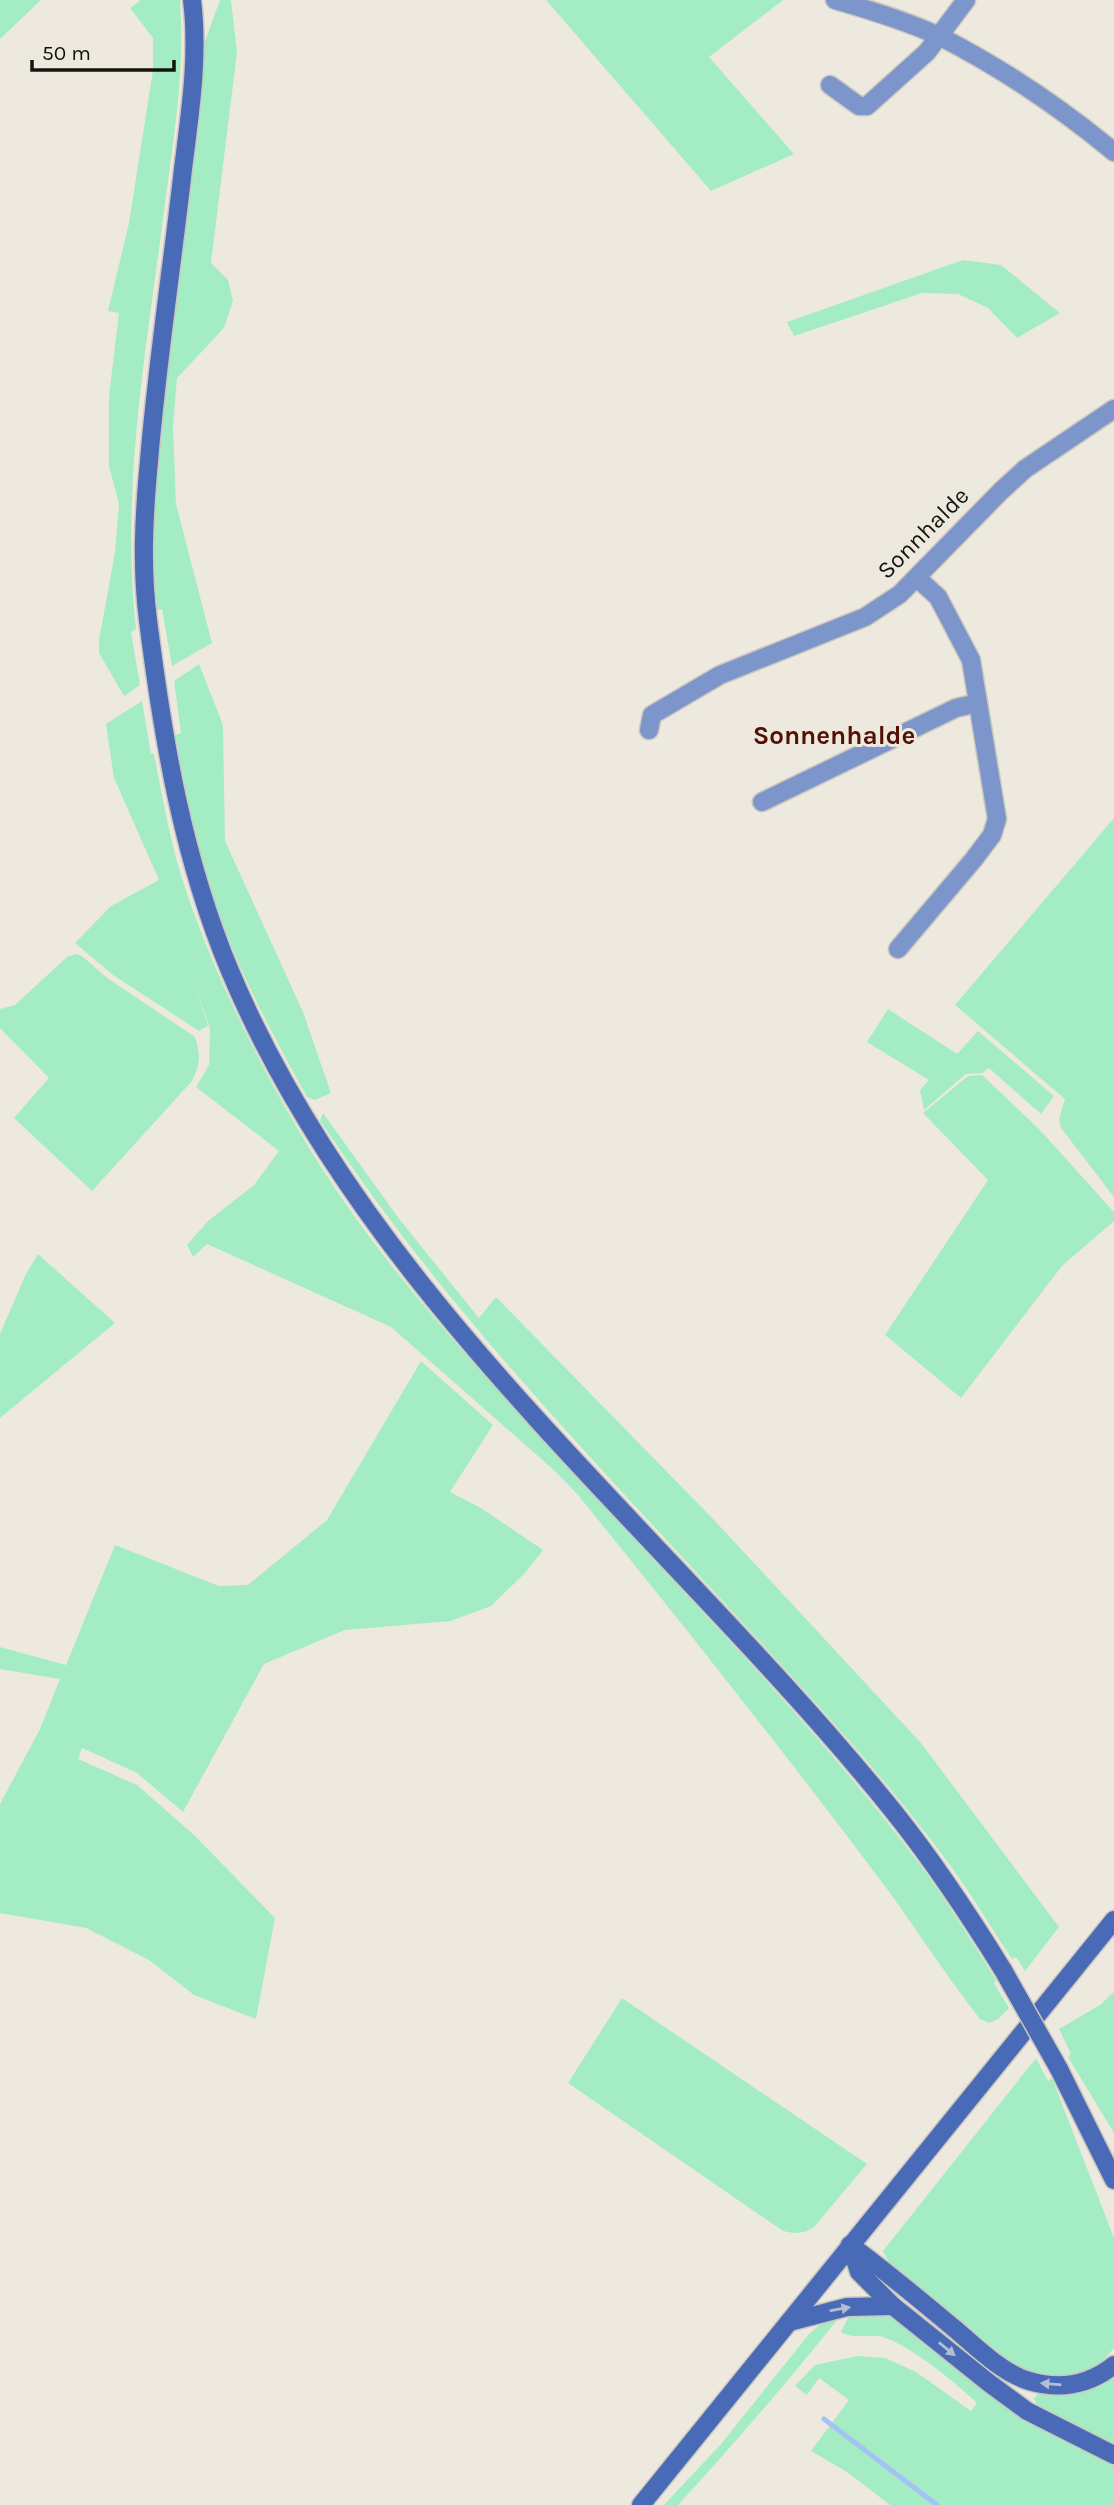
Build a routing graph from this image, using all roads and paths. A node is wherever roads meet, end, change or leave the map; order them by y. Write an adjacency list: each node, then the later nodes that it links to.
1 (192, 0): 14 (main road, bridge)
2 (835, 0): 4 (street)
3 (966, 0): 4 (street)
4 (939, 37): 5 (street); 6 (street)
5 (830, 85)
6 (1114, 152)
7 (1114, 409): 8 (street, Sonnhalde)
8 (917, 578): 9 (street); 10 (street, Sonnhalde)
9 (978, 703): 11 (street); 12 (street)
10 (649, 730)
11 (762, 802)
12 (898, 949)
13 (1114, 1920): 15 (main road)
14 (1114, 2180)
15 (850, 2245): 16 (main road); 17 (main road); 18 (main road, one-way to 15)
16 (893, 2306): 17 (main road, one-way to 16); 19 (main road, one-way to 19)
17 (789, 2322): 20 (main road)
18 (1114, 2365)
19 (1114, 2455)
20 (641, 2505)

